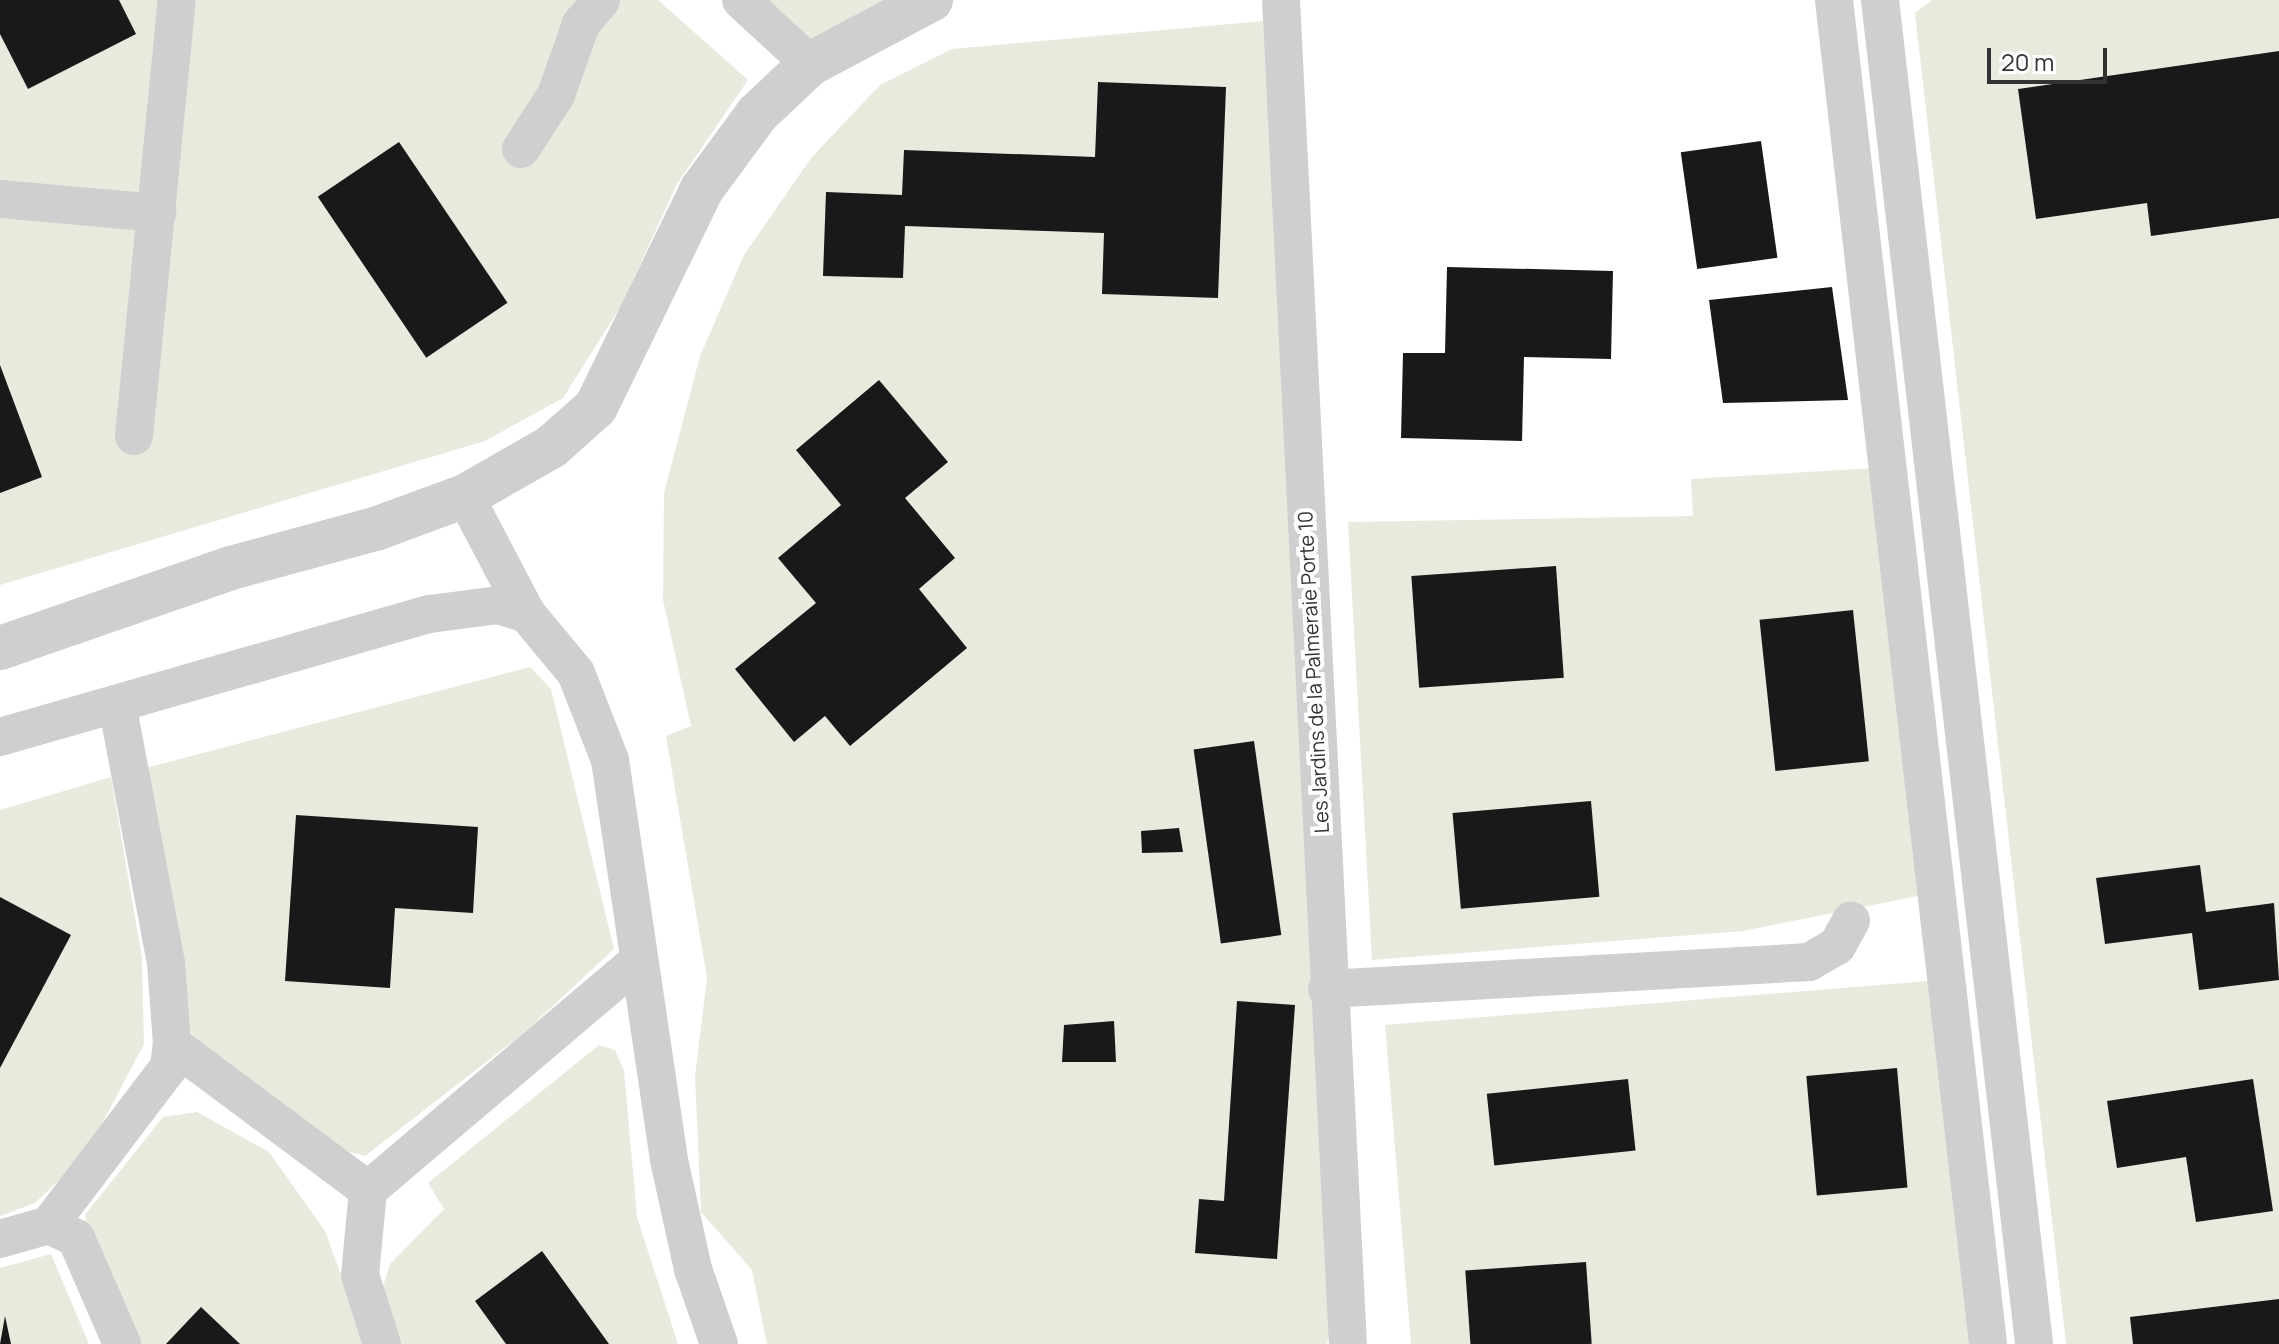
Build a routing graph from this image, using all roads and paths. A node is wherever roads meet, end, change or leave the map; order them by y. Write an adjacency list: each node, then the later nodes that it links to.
1 (177, 0): 11 (street)
2 (601, 0): 9 (street)
3 (741, 0): 8 (street)
4 (931, 0): 8 (street)
5 (1281, 0): 20 (street, Les Jardins de la Palmeraie Porte 10)
6 (1834, 0): 29 (street)
7 (1880, 0): 30 (street)
8 (810, 64): 13 (street)
9 (521, 149)
10 (0, 199): 11 (street)
11 (157, 213): 12 (street)
12 (134, 436)
13 (465, 496): 14 (street); 15 (street)
14 (527, 614): 16 (street); 19 (street)
15 (0, 648)
16 (117, 704): 17 (street); 21 (street)
17 (0, 737)
18 (1851, 921): 20 (street)
19 (639, 960): 22 (street); 27 (street)
20 (1327, 989): 28 (street, Les Jardins de la Palmeraie Porte 10)
21 (172, 1044): 22 (street); 23 (street)
22 (368, 1190): 26 (street)
23 (49, 1225): 24 (street); 25 (street)
24 (0, 1239)
25 (122, 1344)
26 (382, 1344)
27 (719, 1344)
28 (1348, 1344)
29 (1988, 1344)
30 (2034, 1344)

